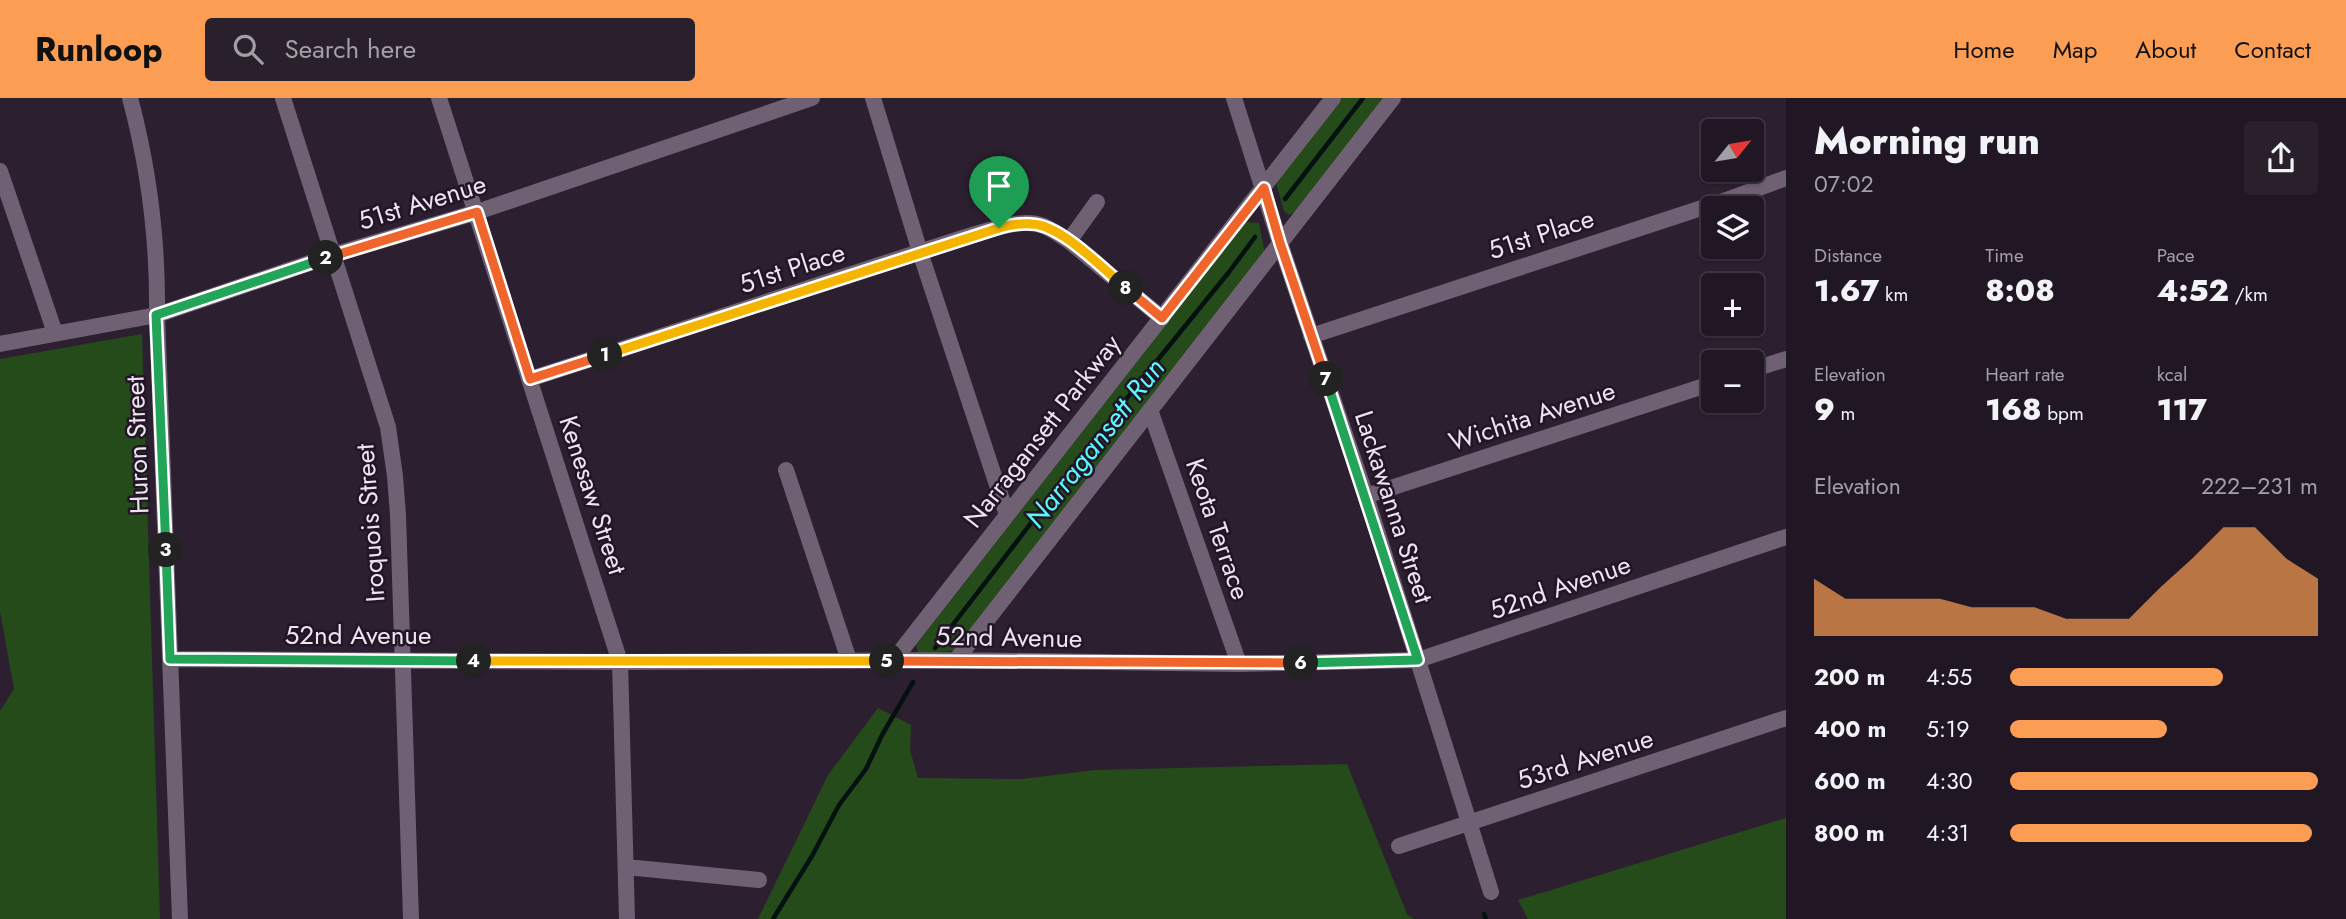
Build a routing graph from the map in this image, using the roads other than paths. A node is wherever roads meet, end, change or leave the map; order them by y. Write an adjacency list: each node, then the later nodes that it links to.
1 (130, 98): 18 (street, Huron Street)
2 (283, 98): 17 (street, Iroquois Street)
3 (439, 98): 13 (street, Kenesaw Street)
4 (812, 98): 13 (street, 51st Avenue)
5 (873, 98): 16 (street)
6 (1234, 98): 11 (street, Lackawanna Street)
7 (1333, 98): 11 (street, Narragansett Parkway)
8 (1393, 98): 15 (street)
9 (0, 171): 20 (street)
10 (1786, 178): 21 (street, 51st Place)
11 (1264, 188): 15 (street, Lackawanna Street); 19 (street, Narragansett Parkway)
12 (1097, 202): 14 (street)
13 (477, 212): 17 (street, 51st Avenue); 25 (street, Kenesaw Street)
14 (1069, 241): 16 (street, 51st Place); 19 (street, 51st Place)
15 (1280, 243): 21 (street, Lackawanna Street); 27 (street)
16 (920, 252): 25 (street, 51st Place); 30 (street)
17 (333, 255): 18 (street, 51st Avenue); 33 (street, Iroquois Street)
18 (156, 315): 20 (street, 51st Avenue); 32 (street, Huron Street)
19 (1162, 318): 30 (street, Narragansett Parkway)
20 (55, 333): 22 (street, 51st Avenue)
21 (1311, 336): 29 (street, Lackawanna Street)
22 (0, 344)
23 (1786, 359): 24 (street)
24 (1764, 366)
25 (530, 379): 38 (street, Kenesaw Street)
26 (1701, 387): 29 (street, Wichita Avenue)
27 (1150, 410): 35 (street); 39 (street, Keota Terrace)
28 (786, 470): 34 (street)
29 (1366, 496): 36 (street, Lackawanna Street)
30 (1007, 515): 37 (street, Narragansett Parkway)
31 (1786, 537): 36 (street, 52nd Avenue)
32 (170, 659): 33 (street, 52nd Avenue); 46 (street, Huron Street)
33 (402, 660): 38 (street, 52nd Avenue); 47 (street, Iroquois Street)
34 (849, 660): 37 (street, 52nd Avenue); 38 (street, 52nd Avenue)
35 (956, 660): 37 (street, 52nd Avenue); 39 (street, 52nd Avenue)
36 (1418, 660): 39 (street, 52nd Avenue); 41 (street, Lackawanna Street)
37 (893, 661)
38 (620, 662): 43 (street, Kenesaw Street)
39 (1239, 664)
40 (1786, 718): 41 (street, 53rd Avenue)
41 (1468, 824): 42 (street, 53rd Avenue); 45 (street, Lackawanna Street)
42 (1399, 846)
43 (626, 867): 44 (street); 48 (street, Kenesaw Street)
44 (759, 880)
45 (1490, 892)
46 (180, 919)
47 (411, 919)
48 (627, 919)

